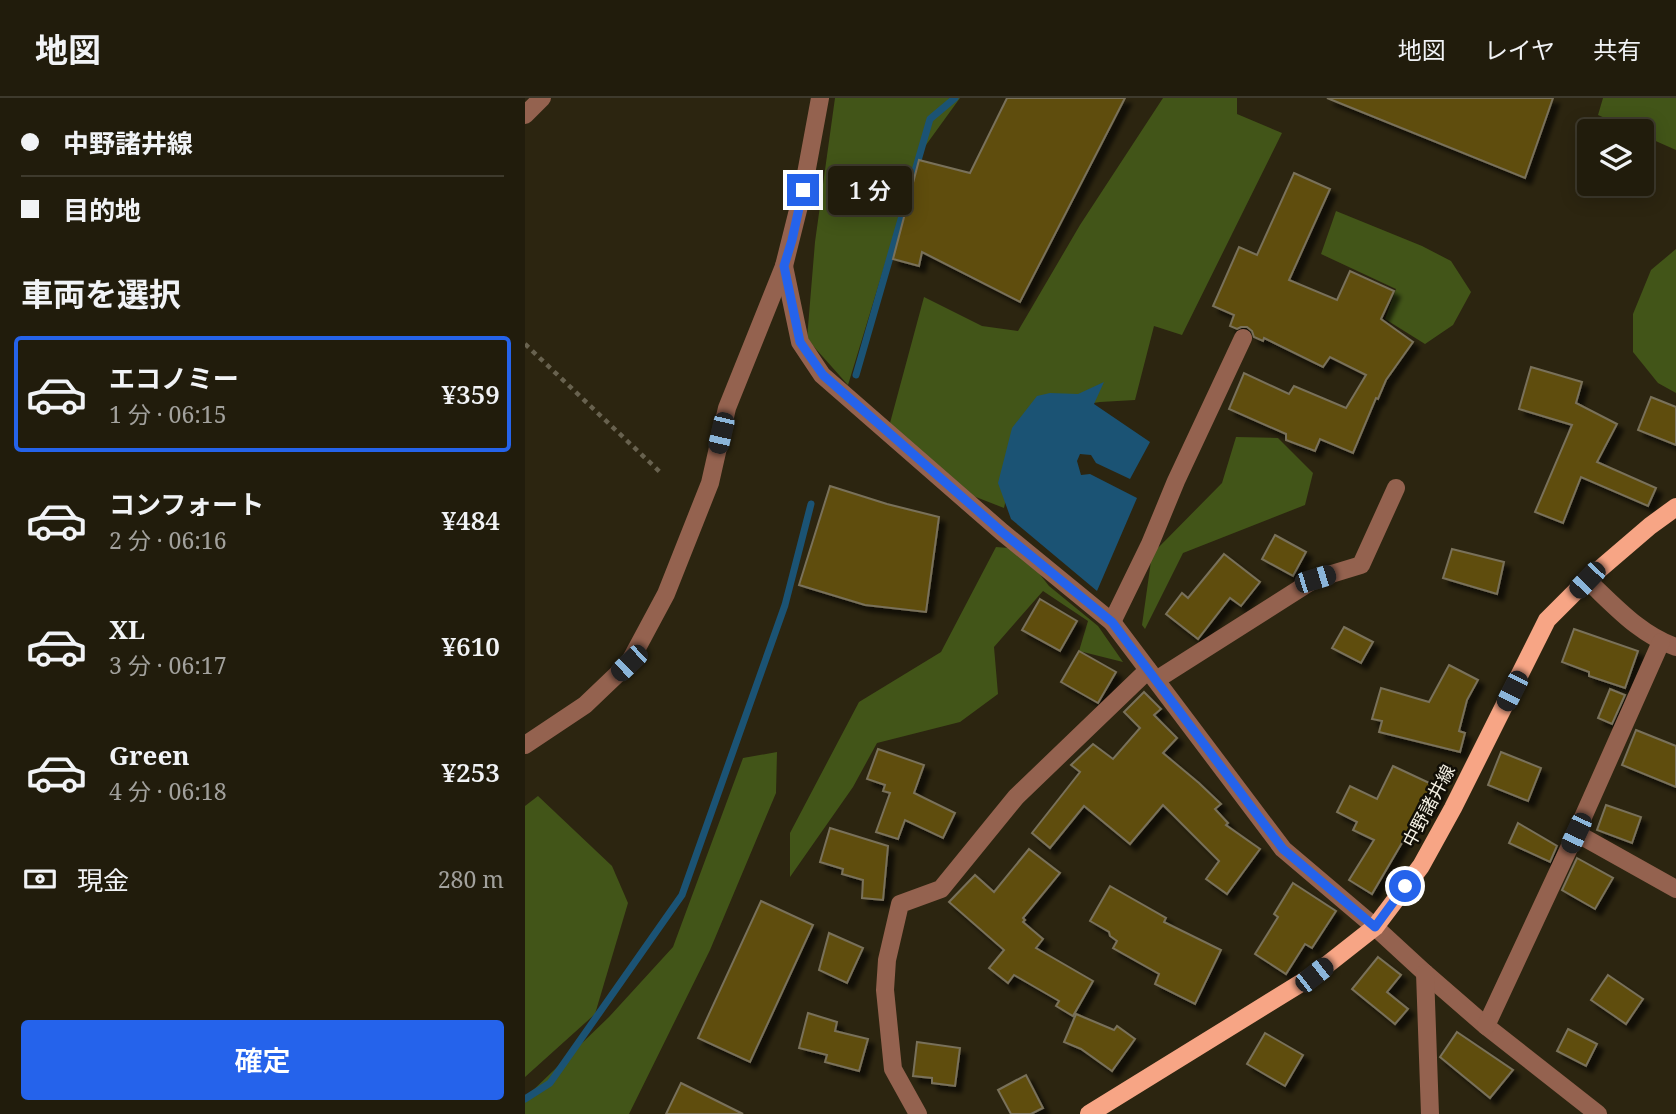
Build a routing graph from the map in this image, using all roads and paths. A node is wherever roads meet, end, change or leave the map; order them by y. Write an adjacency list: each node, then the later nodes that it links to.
1 (543, 98): 3 (street)
2 (820, 98): 4 (street)
3 (525, 115)
4 (784, 266): 11 (street); 14 (street)
5 (1243, 338): 11 (street)
6 (525, 344): 7 (path)
7 (661, 473)
8 (1396, 488): 13 (street)
9 (1676, 507): 10 (main road, 中野諸井線)
10 (1587, 580): 12 (street); 17 (main road, 中野諸井線)
11 (1112, 622): 13 (street)
12 (1668, 644): 15 (street)
13 (1152, 675): 17 (street); 20 (street)
14 (525, 745)
15 (1576, 833): 16 (street); 19 (street)
16 (1676, 889)
17 (1375, 927): 18 (street); 21 (main road, 中野諸井線)
18 (1425, 973): 19 (street); 22 (street)
19 (1486, 1026): 23 (street)
20 (918, 1114)
21 (1089, 1114)
22 (1430, 1114)
23 (1598, 1114)

